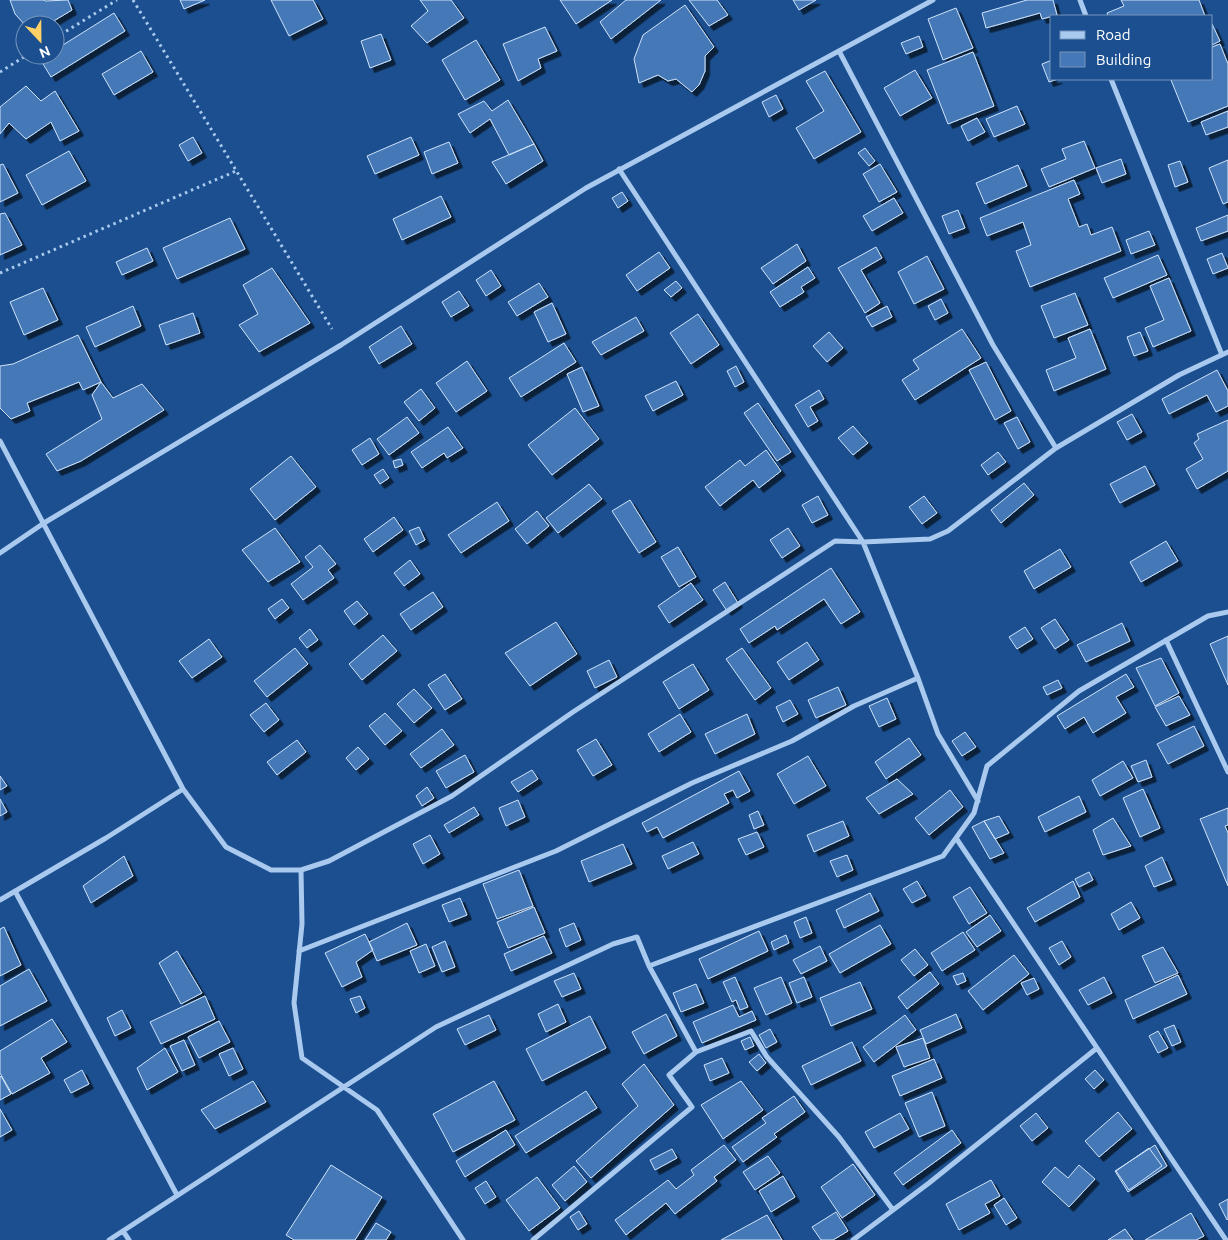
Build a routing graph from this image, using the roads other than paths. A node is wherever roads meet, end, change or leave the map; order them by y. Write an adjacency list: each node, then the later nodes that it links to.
1 (933, 0): 4 (street)
2 (1080, 0): 3 (street)
3 (1086, 15)
4 (839, 51): 6 (street); 10 (street)
5 (1111, 80): 8 (street)
6 (619, 169): 11 (street); 12 (street)
7 (1228, 352): 8 (street)
8 (1222, 355): 10 (street)
9 (0, 441): 11 (street)
10 (1056, 448): 12 (street)
11 (44, 523): 13 (street); 18 (street)
12 (863, 542): 16 (street); 21 (street)
13 (0, 553)
14 (1228, 612): 15 (street)
15 (1166, 640): 17 (street); 19 (street)
16 (918, 678): 19 (street); 24 (street)
17 (1228, 772)
18 (183, 789): 21 (street); 22 (street)
19 (978, 801): 20 (street)
20 (956, 838): 25 (street); 26 (street)
21 (301, 870): 24 (street)
22 (15, 891): 23 (street); 29 (street)
23 (0, 900)
24 (299, 951): 28 (street)
25 (650, 966): 27 (street); 28 (street)
26 (1097, 1048): 30 (street); 37 (street)
27 (696, 1052): 30 (street); 35 (street)
28 (344, 1087): 29 (street); 34 (street)
29 (177, 1195): 31 (street)
30 (893, 1210): 36 (street)
31 (123, 1231): 32 (street); 33 (street)
32 (109, 1240)
33 (129, 1240)
34 (463, 1240)
35 (533, 1240)
36 (853, 1240)
37 (1226, 1240)

